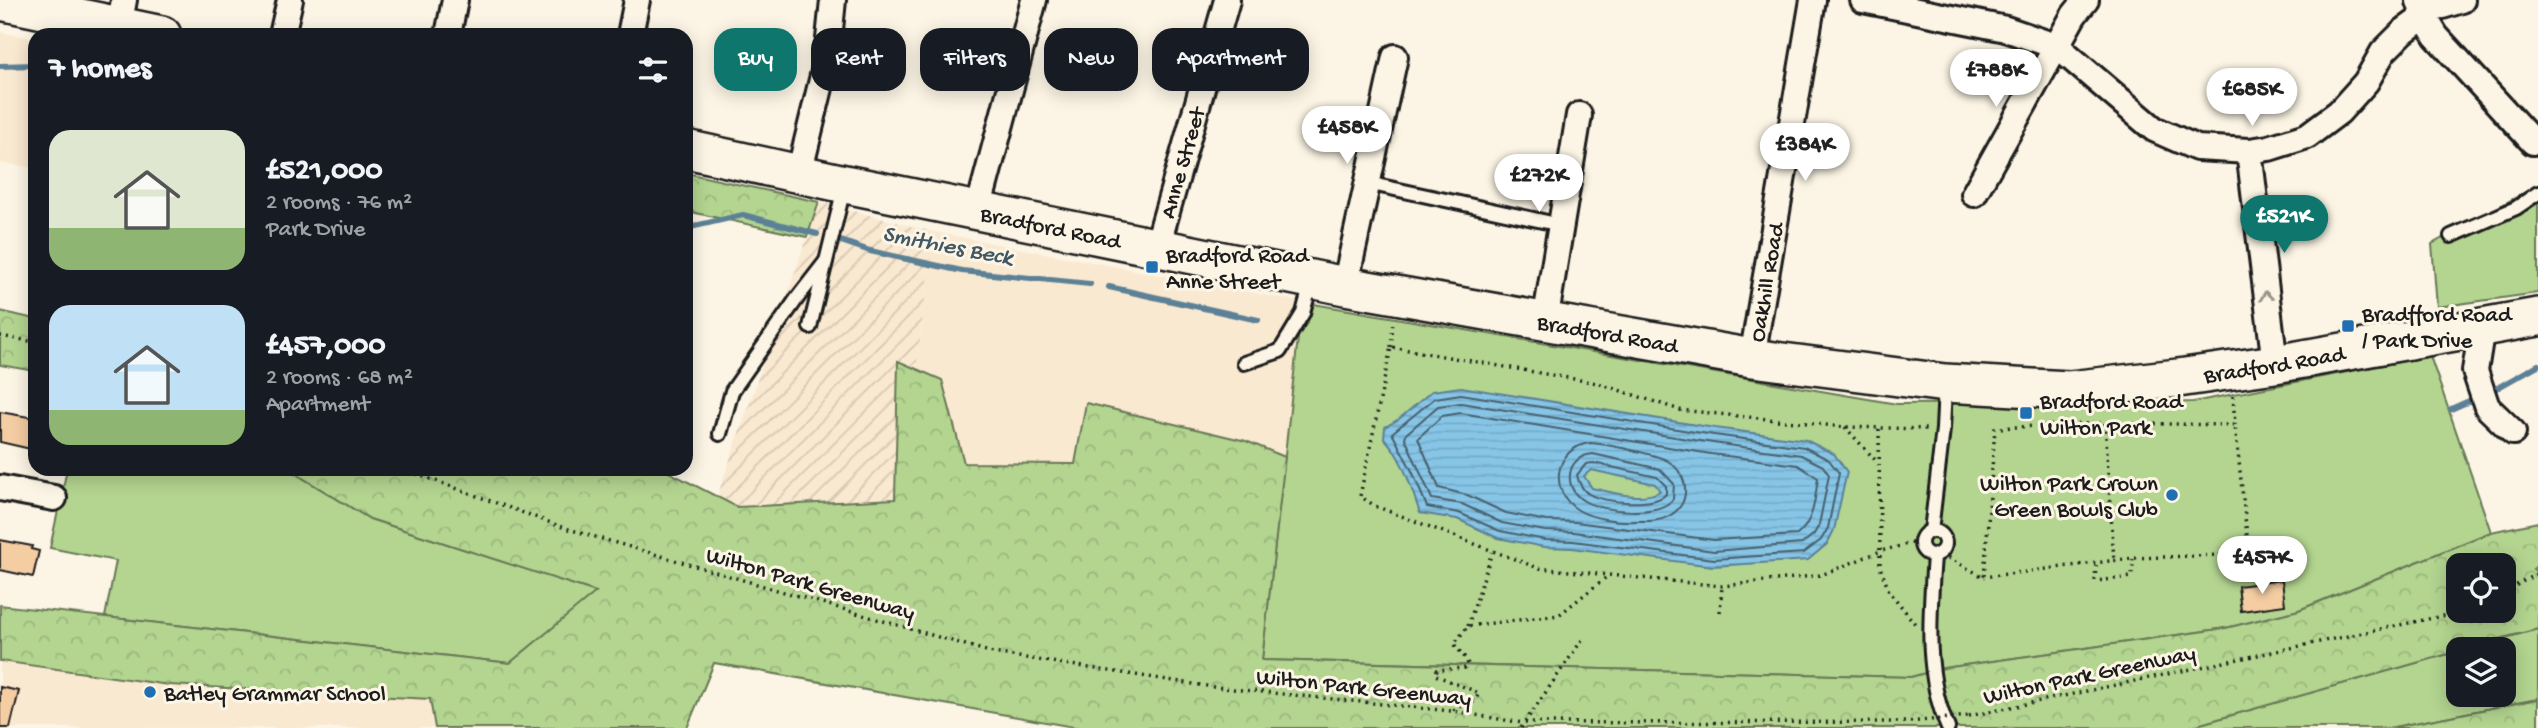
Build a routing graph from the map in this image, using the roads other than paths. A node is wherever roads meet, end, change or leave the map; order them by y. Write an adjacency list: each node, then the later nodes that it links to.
1 (290, 0): 15 (street)
2 (455, 0): 16 (street)
3 (637, 0): 17 (street)
4 (833, 0): 24 (street)
5 (1034, 0): 29 (street)
6 (1227, 0): 32 (street, Anne Street)
7 (1813, 0): 39 (street, Oakhill Road)
8 (1863, 0): 18 (street)
9 (2462, 0): 12 (street)
10 (0, 1): 13 (main road)
11 (2074, 5): 18 (street)
12 (2421, 8): 21 (street); 23 (street)
13 (122, 13): 14 (main road)
14 (149, 28)
15 (284, 28)
16 (449, 28)
17 (631, 28)
18 (2058, 47): 23 (street); 28 (street)
19 (1395, 57): 25 (street)
20 (1579, 115): 30 (street)
21 (2535, 150)
22 (693, 151): 24 (main road, Bradford Road)
23 (2249, 151): 41 (street, one-way to 23)
24 (799, 174): 26 (main road, Bradford Road)
25 (1367, 183): 30 (lane); 34 (street)
26 (845, 184): 29 (main road, Bradford Road); 33 (lane)
27 (2538, 193): 31 (lane)
28 (1974, 194)
29 (978, 210): 32 (main road, Bradford Road)
30 (1560, 225): 36 (street)
31 (2451, 236)
32 (1157, 247): 34 (main road, Bradford Road)
33 (826, 261): 37 (lane); 44 (lane)
34 (1328, 282): 36 (main road, Bradford Road); 40 (lane)
35 (2538, 317): 38 (main road, Bradford Road)
36 (1545, 322): 39 (main road, Bradford Road)
37 (810, 327)
38 (2482, 327): 41 (main road, Bradford Road); 43 (street)
39 (1752, 358): 42 (main road, Bradford Road)
40 (1244, 363)
41 (2275, 364): 42 (main road, Bradford Road)
42 (1945, 383): 47 (lane)
43 (2513, 432)
44 (720, 434)
45 (0, 488): 46 (street)
46 (54, 498)
47 (1931, 531): 48 (lane); 48 (lane)
48 (1937, 555): 49 (lane)
49 (1948, 728)

